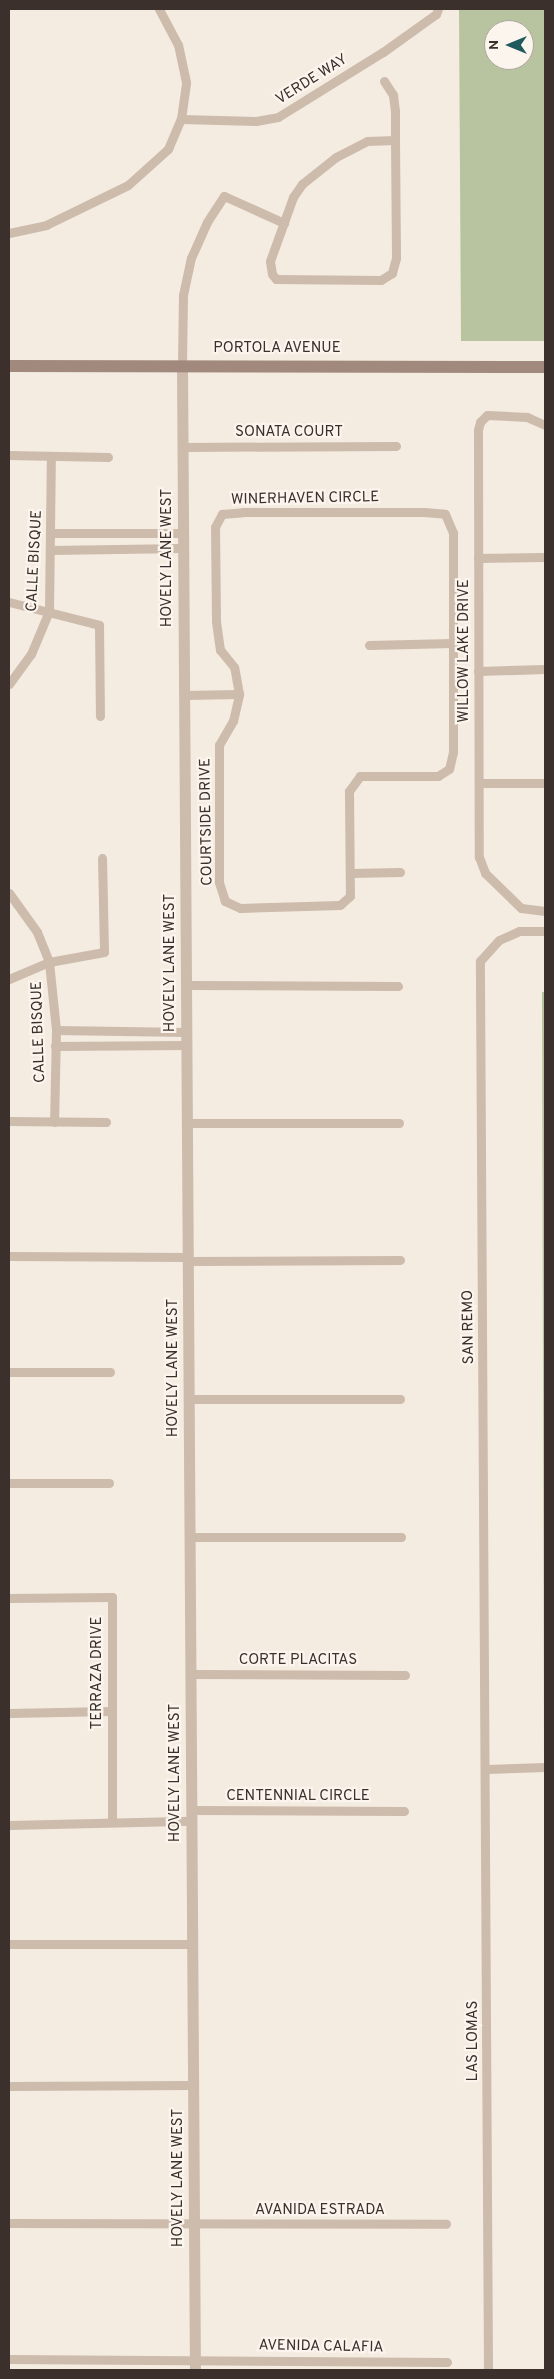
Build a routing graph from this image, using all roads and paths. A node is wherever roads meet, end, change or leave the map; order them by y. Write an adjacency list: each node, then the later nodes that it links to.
1 (159, 9): 4 (street)
2 (438, 9): 4 (street, VERDE WAY)
3 (384, 81): 5 (street)
4 (181, 119): 7 (street)
5 (395, 140): 6 (street); 6 (street)
6 (284, 223): 8 (street)
7 (9, 233)
8 (182, 365): 9 (main road, PORTOLA AVENUE); 10 (main road, PORTOLA AVENUE); 13 (street, HOVELY LANE WEST)
9 (9, 366)
10 (545, 367)
11 (545, 425): 24 (street, WILLOW LAKE DRIVE)
12 (396, 446): 13 (street, SONATA COURT)
13 (183, 447): 18 (street, HOVELY LANE WEST)
14 (9, 455): 16 (street)
15 (108, 456): 16 (street)
16 (51, 457): 19 (street, CALLE BISQUE)
17 (96, 533): 18 (street); 19 (street); 22 (street)
18 (183, 533): 20 (street, HOVELY LANE WEST)
19 (52, 534): 21 (street, CALLE BISQUE)
20 (183, 548): 22 (street); 33 (street, HOVELY LANE WEST)
21 (52, 550): 22 (street); 26 (street, CALLE BISQUE)
22 (97, 550)
23 (545, 557): 24 (street)
24 (478, 558): 30 (street, WILLOW LAKE DRIVE)
25 (9, 602): 26 (street)
26 (49, 611): 31 (street, CALLE BISQUE); 34 (street)
27 (452, 643): 28 (street); 32 (street, WINERHAVEN CIRCLE); 39 (street, COURTSIDE DRIVE)
28 (369, 645)
29 (545, 669): 30 (street)
30 (478, 671): 36 (street, WILLOW LAKE DRIVE)
31 (9, 684)
32 (239, 694): 33 (street); 39 (street, COURTSIDE DRIVE)
33 (184, 695): 45 (street, HOVELY LANE WEST)
34 (100, 716)
35 (545, 783): 36 (street)
36 (479, 784): 41 (street, WILLOW LAKE DRIVE)
37 (102, 858): 43 (street)
38 (400, 872): 39 (street)
39 (350, 873)
40 (9, 893): 43 (street, CALLE BISQUE)
41 (545, 911)
42 (545, 931): 75 (street, SAN REMO)
43 (49, 962): 44 (street); 47 (street, CALLE BISQUE)
44 (9, 979)
45 (186, 984): 46 (street); 49 (street, HOVELY LANE WEST)
46 (398, 986)
47 (56, 1030): 48 (street); 51 (street, CALLE BISQUE)
48 (100, 1030): 49 (street); 52 (street)
49 (186, 1032): 50 (street, HOVELY LANE WEST)
50 (187, 1045): 52 (street); 57 (street, HOVELY LANE WEST)
51 (55, 1046): 52 (street); 54 (street, CALLE BISQUE)
52 (101, 1046)
53 (9, 1120): 54 (street)
54 (54, 1122): 55 (street)
55 (106, 1122)
56 (399, 1123): 57 (street)
57 (187, 1124): 59 (street, HOVELY LANE WEST)
58 (9, 1256): 59 (street)
59 (188, 1259): 60 (street); 63 (street, HOVELY LANE WEST)
60 (400, 1260)
61 (9, 1372): 62 (street)
62 (110, 1372)
63 (189, 1399): 64 (street); 67 (street, HOVELY LANE WEST)
64 (400, 1399)
65 (9, 1483): 66 (street)
66 (109, 1483)
67 (190, 1537): 68 (street); 70 (street, HOVELY LANE WEST)
68 (401, 1537)
69 (9, 1598): 72 (street, TERRAZA DRIVE)
70 (191, 1674): 71 (street, CORTE PLACITAS); 77 (street, HOVELY LANE WEST)
71 (405, 1675)
72 (112, 1712): 73 (street); 78 (street, TERRAZA DRIVE)
73 (9, 1713)
74 (545, 1767): 75 (street)
75 (487, 1769): 90 (street, LAS LOMAS)
76 (404, 1811): 77 (street, CENTENNIAL CIRCLE)
77 (192, 1816): 78 (street, CENTENNIAL CIRCLE); 81 (street, HOVELY LANE WEST)
78 (112, 1822): 79 (street, CENTENNIAL CIRCLE)
79 (9, 1825)
80 (9, 1944): 81 (street)
81 (192, 1944): 82 (street, HOVELY LANE WEST)
82 (194, 2085): 83 (street); 86 (street, HOVELY LANE WEST)
83 (9, 2086)
84 (9, 2223): 86 (street, AVANIDA ESTRADA)
85 (446, 2224): 86 (street, AVANIDA ESTRADA)
86 (194, 2225): 89 (street, HOVELY LANE WEST)
87 (9, 2359): 89 (street, AVENIDA CALAFIA)
88 (446, 2362): 89 (street, AVENIDA CALAFIA)
89 (195, 2365)
90 (488, 2370)

